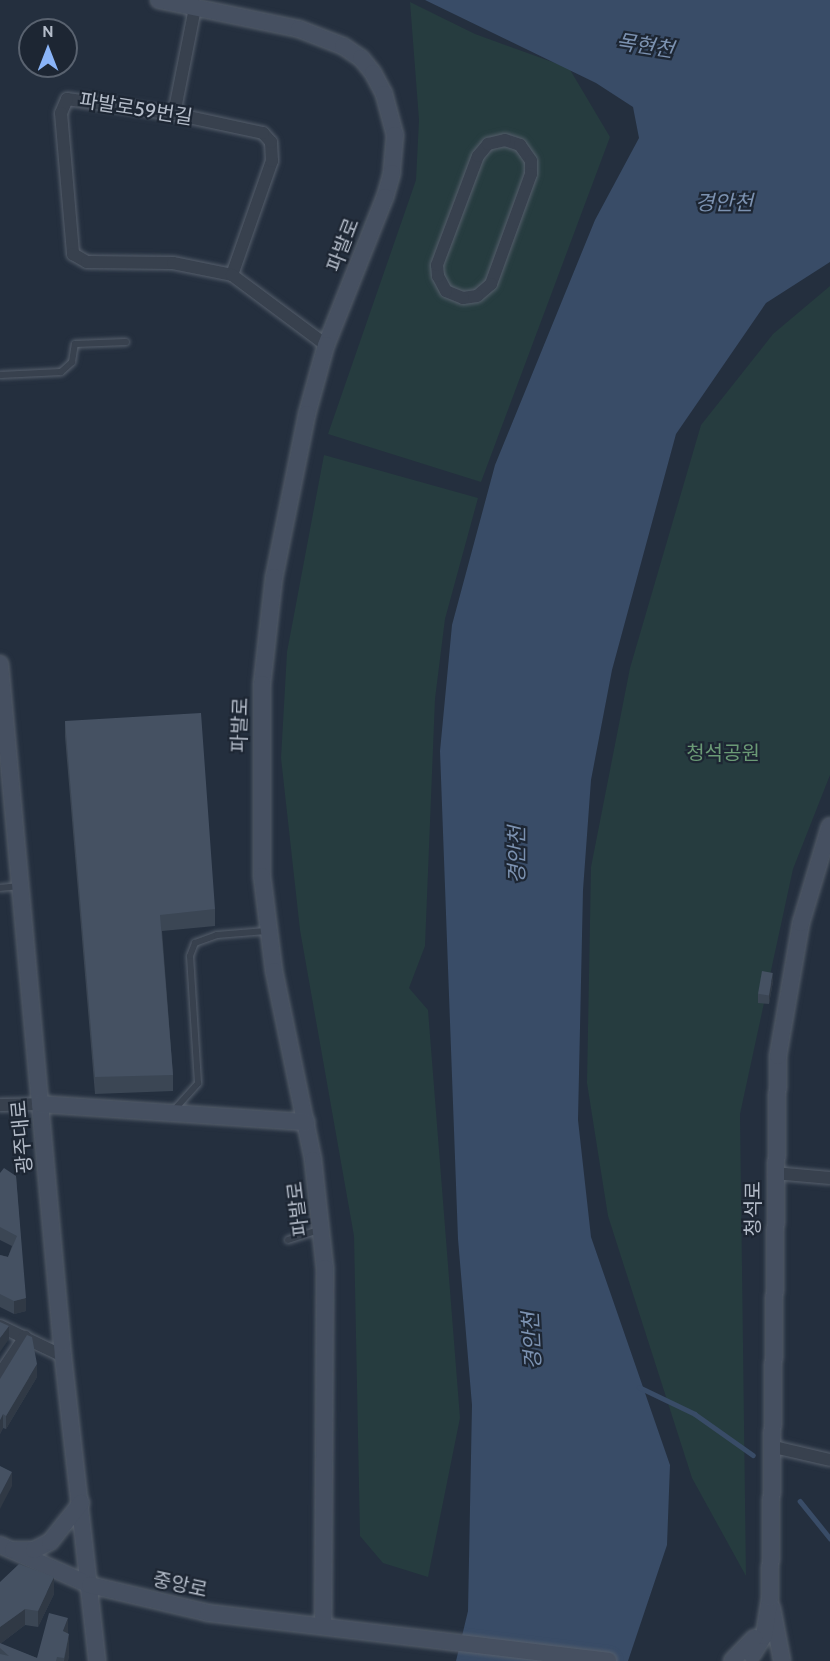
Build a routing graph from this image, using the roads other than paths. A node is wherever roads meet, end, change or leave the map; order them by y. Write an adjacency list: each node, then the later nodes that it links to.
1 (159, 0): 2 (street, 파발로)
2 (195, 8): 3 (street); 7 (street, 파발로)
3 (174, 114): 5 (street, 파발로59번길); 5 (street, 파발로59번길)
4 (477, 156): 4 (street)
5 (232, 275): 7 (street, 파발로59번길)
6 (126, 342): 8 (lane)
7 (326, 345): 14 (street, 파발로)
8 (0, 375)
9 (0, 664): 10 (street, 광주대로)
10 (4, 752): 12 (street, 광주대로)
11 (830, 826): 19 (street, 청석로)
12 (22, 885): 13 (lane); 15 (street, 광주대로)
13 (0, 888)
14 (268, 930): 17 (lane); 18 (street, 파발로)
15 (40, 1104): 16 (street); 17 (street); 25 (street, 광주대로)
16 (0, 1105)
17 (171, 1112): 18 (street)
18 (306, 1122): 21 (street, 파발로)
19 (774, 1173): 20 (street); 27 (street, 청석로)
20 (830, 1178)
21 (322, 1229): 22 (lane); 33 (street, 파발로)
22 (288, 1240)
23 (0, 1326): 24 (street)
24 (25, 1337): 25 (street); 26 (street)
25 (63, 1356): 29 (street, 광주대로)
26 (0, 1374)
27 (774, 1447): 28 (street); 32 (street, 청석로)
28 (830, 1460)
29 (81, 1503): 30 (street); 31 (street, 광주대로)
30 (5, 1548): 31 (street, 중앙로)
31 (90, 1585): 33 (street, 중앙로); 34 (street, 광주대로)
32 (770, 1598): 35 (street); 36 (street)
33 (323, 1626): 40 (street, 중앙로)
34 (94, 1636): 37 (street); 38 (street); 39 (street)
35 (780, 1638): 41 (street); 42 (street)
36 (744, 1660): 41 (street)
37 (91, 1661)
38 (97, 1661)
39 (105, 1661)
40 (608, 1661)
41 (781, 1661)
42 (797, 1661)

